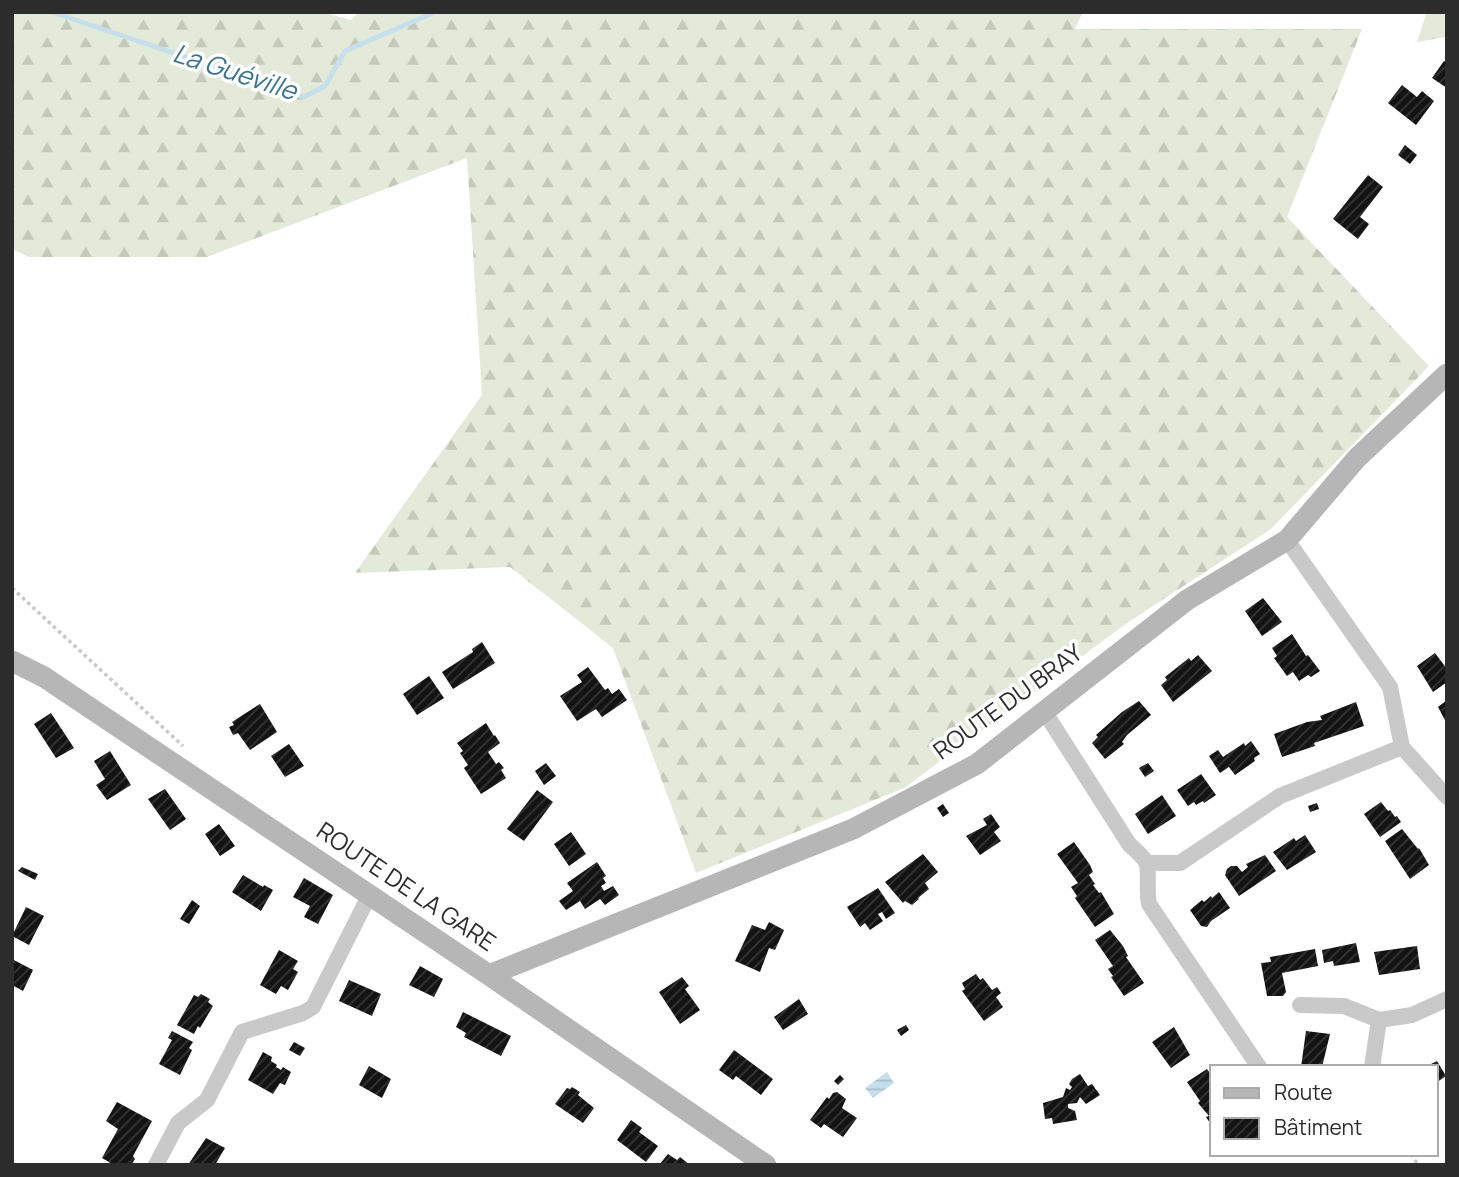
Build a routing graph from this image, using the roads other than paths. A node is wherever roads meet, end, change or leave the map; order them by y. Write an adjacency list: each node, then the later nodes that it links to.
1 (1447, 374): 2 (street, ROUTE DU BRAY)
2 (1287, 540): 4 (street, ROUTE DU BRAY); 5 (street)
3 (12, 661): 8 (street, ROUTE DE LA GARE)
4 (1044, 712): 7 (street); 9 (street, ROUTE DU BRAY)
5 (1402, 747): 6 (street); 7 (street)
6 (1447, 797)
7 (1147, 863): 13 (street)
8 (370, 894): 9 (street, ROUTE DE LA GARE); 15 (street)
9 (489, 975): 16 (street, ROUTE DE LA GARE)
10 (1447, 999): 12 (street)
11 (1300, 1005): 12 (street)
12 (1379, 1020): 14 (street)
13 (1258, 1065)
14 (1372, 1065)
15 (156, 1165)
16 (766, 1165)

